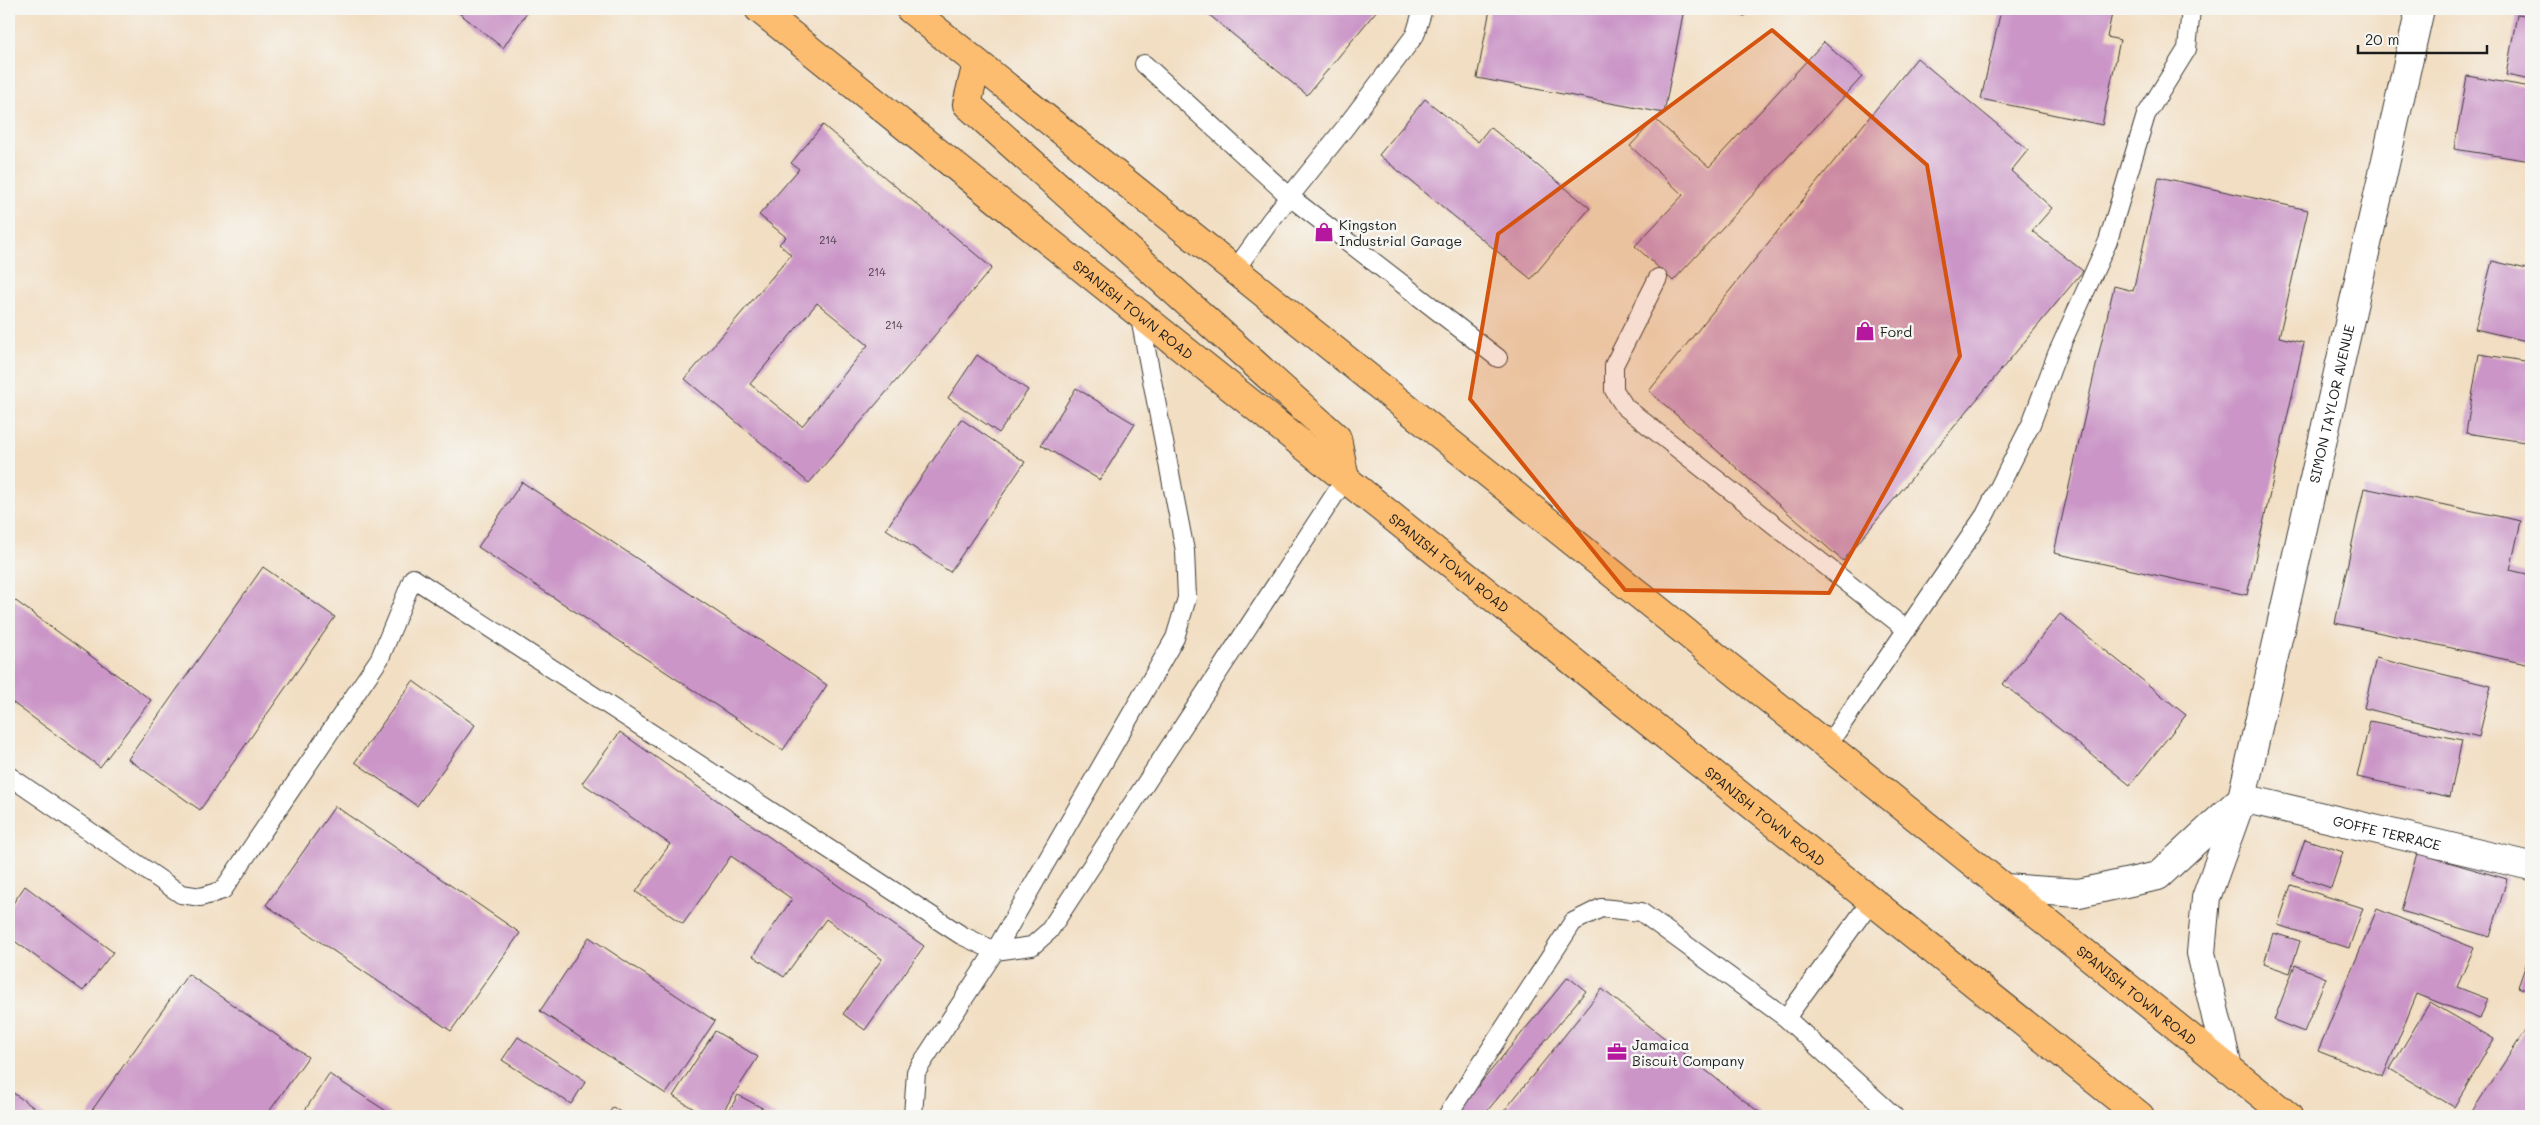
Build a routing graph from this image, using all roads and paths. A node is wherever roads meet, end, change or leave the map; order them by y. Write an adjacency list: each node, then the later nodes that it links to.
1 (759, 9): 11 (highway, SPANISH TOWN ROAD)
2 (910, 9): 6 (highway, SPANISH TOWN ROAD)
3 (1423, 9): 8 (lane)
4 (2191, 9): 14 (lane)
5 (2420, 9): 17 (street, SIMON TAYLOR AVENUE)
6 (977, 63): 9 (highway, SPANISH TOWN ROAD); 13 (highway)
7 (1144, 64): 8 (lane)
8 (1290, 197): 9 (lane); 12 (lane)
9 (1235, 270): 15 (highway, SPANISH TOWN ROAD)
10 (1658, 278): 14 (lane)
11 (1140, 313): 13 (highway, SPANISH TOWN ROAD); 21 (lane)
12 (1498, 358)
13 (1345, 479): 20 (highway, SPANISH TOWN ROAD); 21 (lane)
14 (1907, 630): 15 (lane)
15 (1827, 746): 19 (highway, SPANISH TOWN ROAD)
16 (9, 776): 21 (lane)
17 (2242, 798): 18 (street, GOFFE TERRACE); 19 (street); 23 (street, SIMON TAYLOR AVENUE)
18 (2531, 866)
19 (2004, 888): 23 (highway, SPANISH TOWN ROAD)
20 (1871, 901): 22 (lane); 27 (highway, SPANISH TOWN ROAD)
21 (995, 951): 24 (lane)
22 (1786, 1018): 25 (lane); 26 (lane)
23 (2228, 1068): 28 (highway, SPANISH TOWN ROAD)
24 (913, 1116)
25 (1447, 1116)
26 (1894, 1116)
27 (2140, 1116)
28 (2288, 1116)

